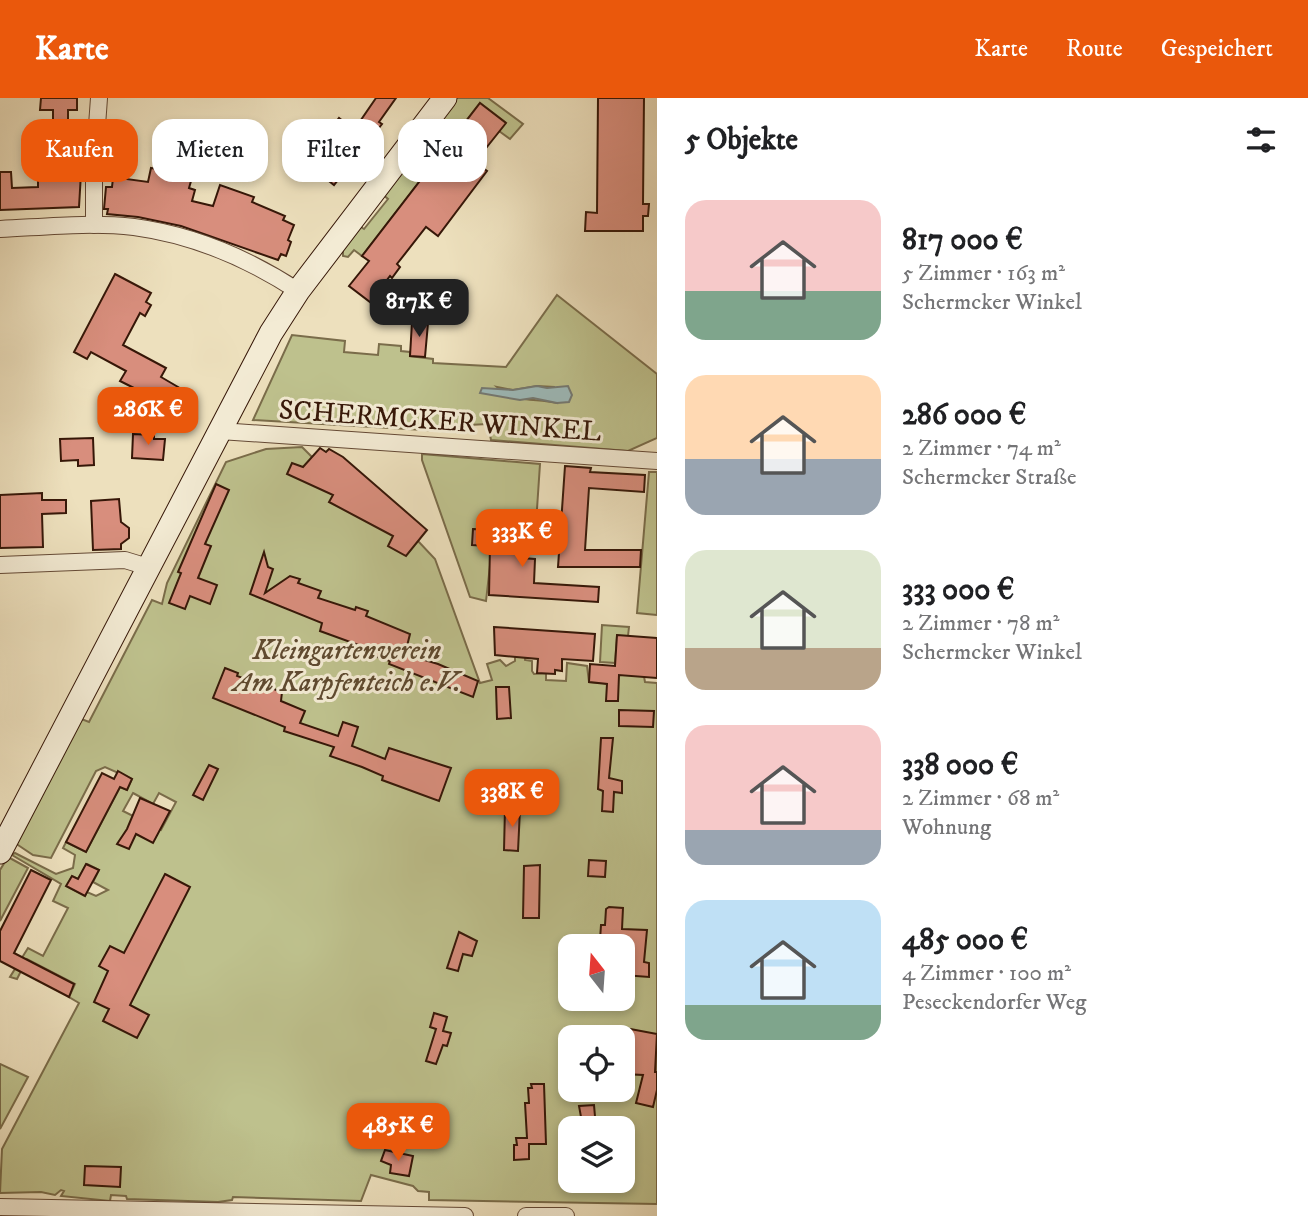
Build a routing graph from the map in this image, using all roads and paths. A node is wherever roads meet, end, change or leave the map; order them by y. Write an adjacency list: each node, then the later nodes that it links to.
1 (99, 98): 3 (street)
2 (445, 98): 5 (main road)
3 (94, 225): 4 (street); 5 (street)
4 (0, 229)
5 (298, 291): 6 (main road)
6 (220, 431): 7 (street, SCHERMCKER WINKEL); 9 (main road)
7 (657, 461)
8 (0, 565): 9 (street)
9 (148, 567): 10 (main road)
10 (0, 852)
11 (0, 1207): 12 (street)
12 (465, 1216)
13 (526, 1216): 14 (street)
14 (566, 1216)

